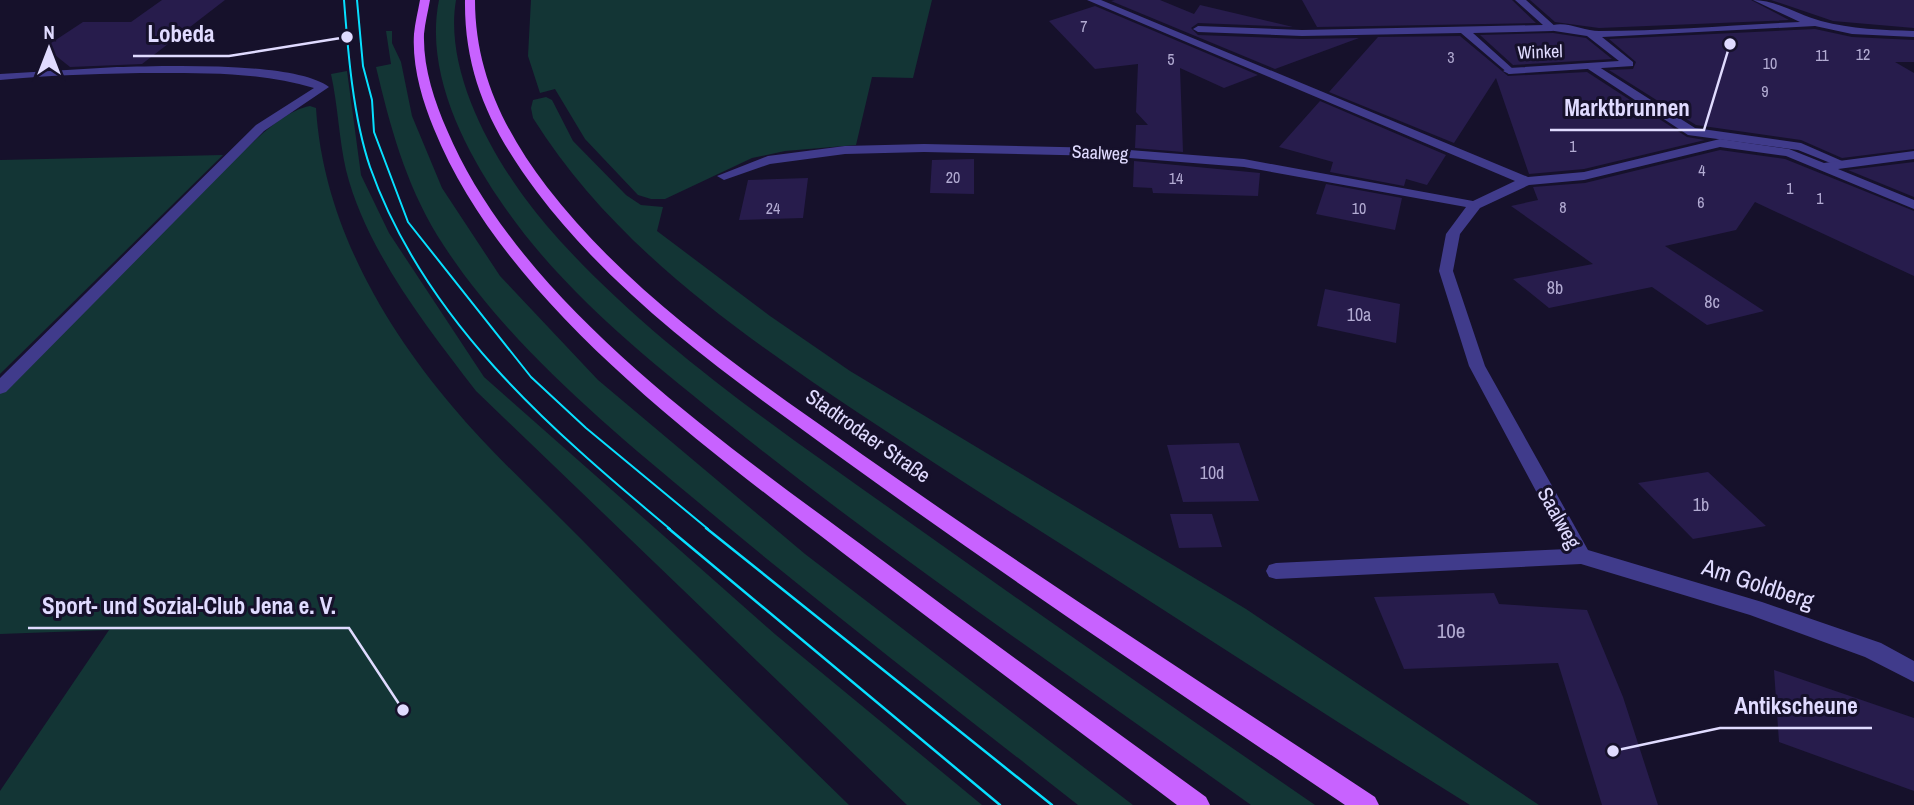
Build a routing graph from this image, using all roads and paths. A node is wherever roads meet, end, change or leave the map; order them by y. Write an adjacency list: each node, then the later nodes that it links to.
1 (425, 0): 25 (main road)
2 (470, 0): 26 (main road, Stadtrodaer Straße)
3 (1091, 0): 18 (street)
4 (1520, 0): 8 (street)
5 (1758, 0): 6 (street)
6 (1811, 24): 10 (street); 11 (street)
7 (1198, 29): 9 (street)
8 (1552, 29): 9 (street); 10 (street)
9 (1464, 30): 12 (street, Winkel)
10 (1591, 34): 12 (street, Winkel)
11 (1914, 34)
12 (1592, 67): 15 (street)
13 (0, 77): 21 (street)
14 (1914, 155): 15 (street)
15 (1843, 164): 16 (street)
16 (1826, 166): 18 (street, Saalweg); 20 (street, Saalweg)
17 (724, 176): 19 (street, Saalweg)
18 (1526, 181): 19 (street, Saalweg)
19 (1475, 205): 22 (street, Saalweg)
20 (1914, 205)
21 (0, 388)
22 (1581, 556): 23 (street, Saalweg); 24 (street, Am Goldberg)
23 (1276, 571)
24 (1914, 672)
25 (1198, 805)
26 (1366, 805)

